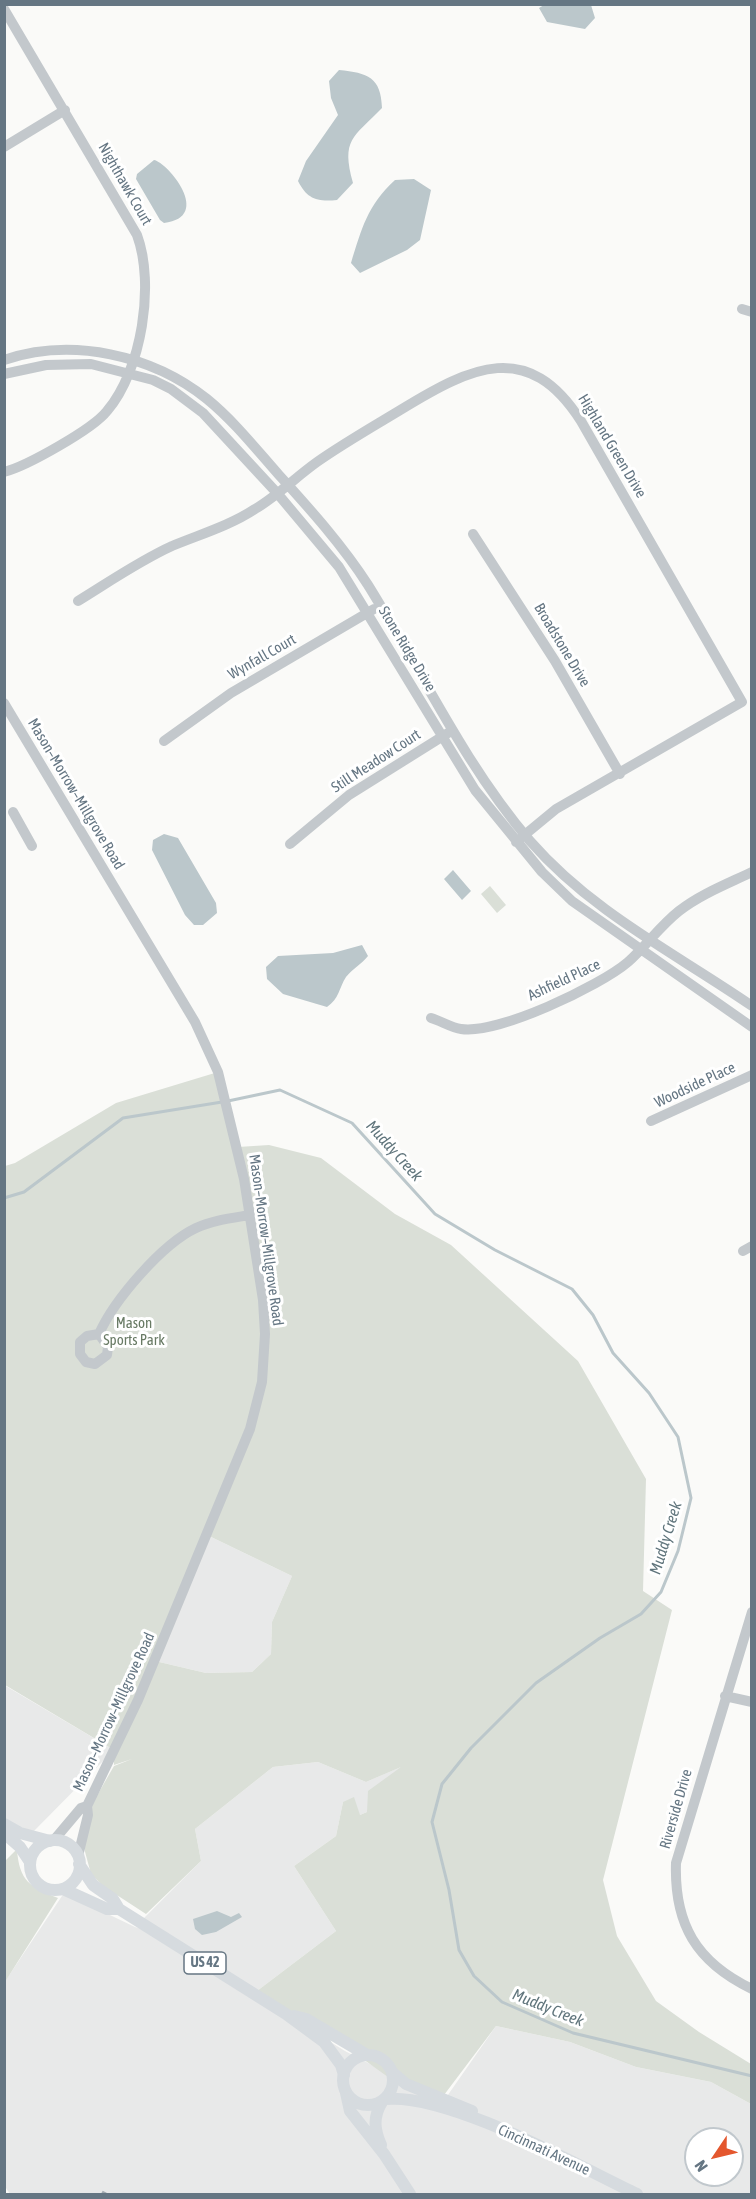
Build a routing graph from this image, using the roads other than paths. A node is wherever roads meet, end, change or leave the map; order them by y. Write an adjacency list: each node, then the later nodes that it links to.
1 (4, 9): 2 (street, Nighthawk Court)
2 (64, 110): 3 (street); 5 (street, Nighthawk Court)
3 (4, 147)
4 (4, 360): 5 (street, Stone Ridge Drive)
5 (132, 360): 6 (street, Nighthawk Court); 9 (street, Stone Ridge Drive)
6 (128, 372): 7 (street, Stone Ridge Drive); 8 (street, Nighthawk Court); 10 (street, Stone Ridge Drive)
7 (4, 374)
8 (4, 471)
9 (288, 484): 10 (street, Highland Green Drive); 13 (street, Stone Ridge Drive); 19 (street, Highland Green Drive)
10 (277, 493): 12 (street, Highland Green Drive); 14 (street, Stone Ridge Drive)
11 (473, 534): 19 (street, Broadstone Drive)
12 (78, 601)
13 (380, 605): 14 (street, Wynfall Court); 16 (street, Stone Ridge Drive)
14 (368, 613): 17 (street, Stone Ridge Drive); 18 (street, Wynfall Court)
15 (4, 703): 32 (street, Mason–Morrow–Millgrove Road)
16 (453, 730): 17 (street, Still Meadow Court); 21 (street, Stone Ridge Drive)
17 (442, 737): 22 (street, Stone Ridge Drive); 23 (street, Still Meadow Court)
18 (164, 741)
19 (620, 774): 21 (street, Highland Green Drive)
20 (13, 812): 24 (street)
21 (524, 834): 22 (street, Highland Green Drive); 26 (street, Stone Ridge Drive)
22 (516, 842): 26 (street, Stone Ridge Drive)
23 (290, 844)
24 (32, 846)
25 (752, 872): 26 (street, Ashfield Place)
26 (643, 945): 27 (street, Stone Ridge Drive); 28 (street, Ashfield Place); 29 (street, Stone Ridge Drive)
27 (752, 1006)
28 (431, 1018)
29 (752, 1027)
30 (752, 1075): 31 (street, Woodside Place)
31 (651, 1121)
32 (250, 1215): 33 (street); 37 (street, Mason–Morrow–Millgrove Road)
33 (99, 1334)
34 (752, 1612): 35 (street, Riverside Drive)
35 (725, 1696): 36 (street); 45 (street, Riverside Drive)
36 (752, 1701)
37 (87, 1806): 40 (street, Mason–Morrow–Millgrove Road); 41 (street, Mason–Morrow–Millgrove Road)
38 (4, 1824): 40 (main road, US 42)
39 (4, 1833): 42 (main road, US 42)
40 (52, 1840): 41 (main road, US 42); 42 (main road)
41 (79, 1860): 43 (main road); 44 (main road, US 42)
42 (30, 1862): 43 (main road, US 42)
43 (63, 1889): 44 (main road, US 42)
44 (119, 1909): 46 (main road, US 42)
45 (752, 1989)
46 (286, 2014): 47 (main road, US 42); 49 (main road, US 42)
47 (367, 2055): 48 (main road); 49 (main road)
48 (392, 2071): 51 (main road); 52 (main road, Cincinnati Avenue)
49 (344, 2074): 50 (main road)
50 (346, 2093): 51 (main road); 53 (main road)
51 (383, 2100): 52 (main road, Cincinnati Avenue); 53 (main road)
52 (484, 2122): 55 (main road, Cincinnati Avenue)
53 (384, 2154): 54 (main road)
54 (410, 2194)
55 (637, 2194)

